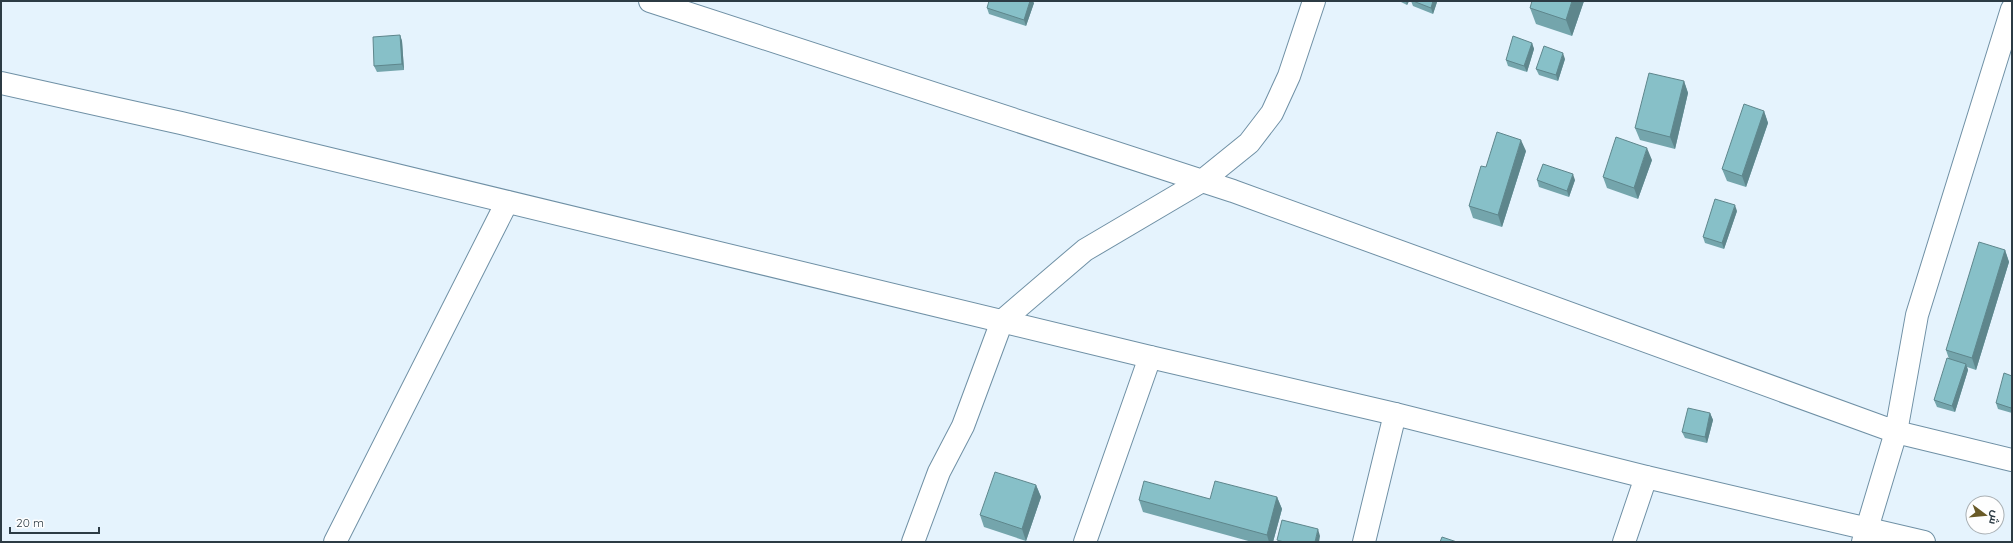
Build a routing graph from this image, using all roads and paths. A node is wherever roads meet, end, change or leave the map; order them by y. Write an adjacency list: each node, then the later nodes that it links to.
1 (650, 1): 5 (street)
2 (1314, 1): 5 (street)
3 (2012, 9): 10 (street)
4 (1, 83): 6 (street)
5 (1202, 181): 7 (street); 10 (street)
6 (507, 202): 7 (street); 14 (street)
7 (1002, 321): 8 (street); 15 (street)
8 (1150, 357): 9 (street); 16 (street)
9 (1395, 414): 12 (street); 17 (street)
10 (1896, 432): 11 (street); 13 (street)
11 (2012, 460)
12 (1646, 477): 13 (street); 18 (street)
13 (1864, 536): 19 (street)
14 (335, 542)
15 (913, 542)
16 (1086, 542)
17 (1364, 542)
18 (1624, 542)
19 (1924, 542)

